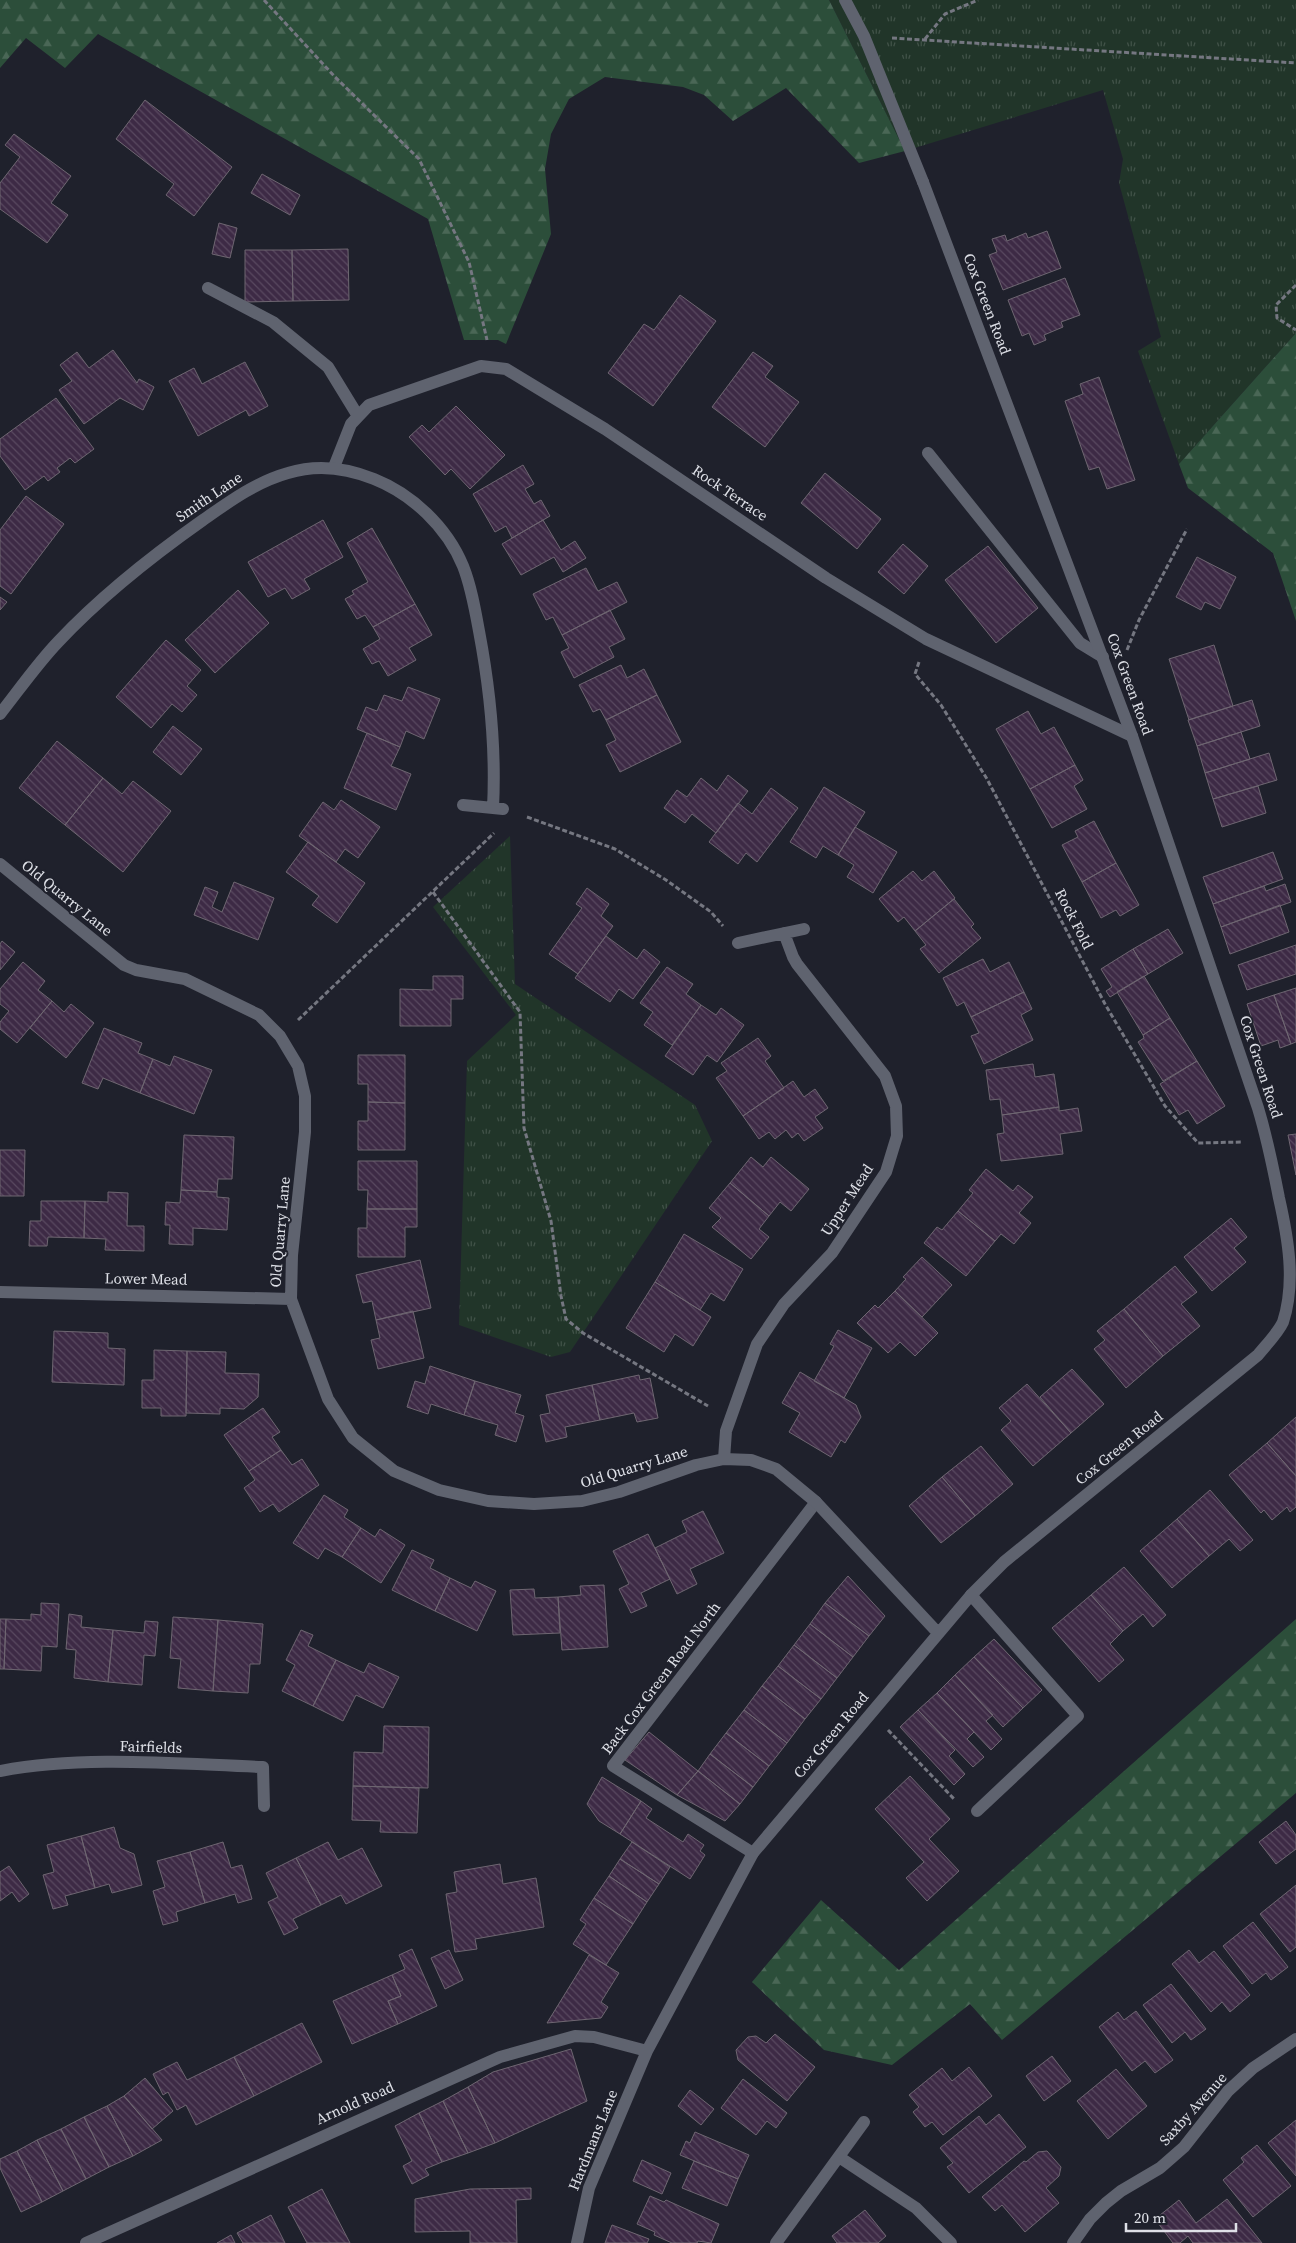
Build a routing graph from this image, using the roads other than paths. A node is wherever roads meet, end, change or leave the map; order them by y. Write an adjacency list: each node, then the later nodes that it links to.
1 (845, 0): 6 (street, Cox Green Road)
2 (208, 288): 3 (street)
3 (358, 416): 5 (street, Rock Terrace); 8 (street, Rock Terrace)
4 (928, 453): 6 (street)
5 (334, 467): 7 (street, Smith Lane); 9 (street, Smith Lane)
6 (1103, 657): 8 (street, Cox Green Road)
7 (0, 714)
8 (1132, 736): 18 (street, Cox Green Road)
9 (463, 805)
10 (0, 864): 15 (street, Old Quarry Lane)
11 (804, 929): 12 (street)
12 (784, 933): 13 (street); 16 (street, Upper Mead)
13 (738, 943)
14 (0, 1292): 15 (street, Lower Mead)
15 (291, 1299): 16 (street, Old Quarry Lane)
16 (724, 1459): 17 (street, Old Quarry Lane)
17 (816, 1502): 19 (street, Old Quarry Lane); 23 (street, Back Cox Green Road North)
18 (971, 1595): 19 (street, Cox Green Road); 22 (street)
19 (938, 1633): 23 (street, Cox Green Road)
20 (0, 1771): 21 (street, Fairfields)
21 (264, 1806)
22 (977, 1811)
23 (754, 1853): 25 (street, Cox Green Road)
24 (1296, 2039): 32 (street, Saxby Avenue)
25 (647, 2051): 28 (street, Arnold Road); 29 (street, Hardmans Lane)
26 (864, 2122): 27 (street)
27 (839, 2157): 30 (street); 31 (street)
28 (86, 2243)
29 (576, 2243)
30 (776, 2243)
31 (951, 2243)
32 (1073, 2243)

